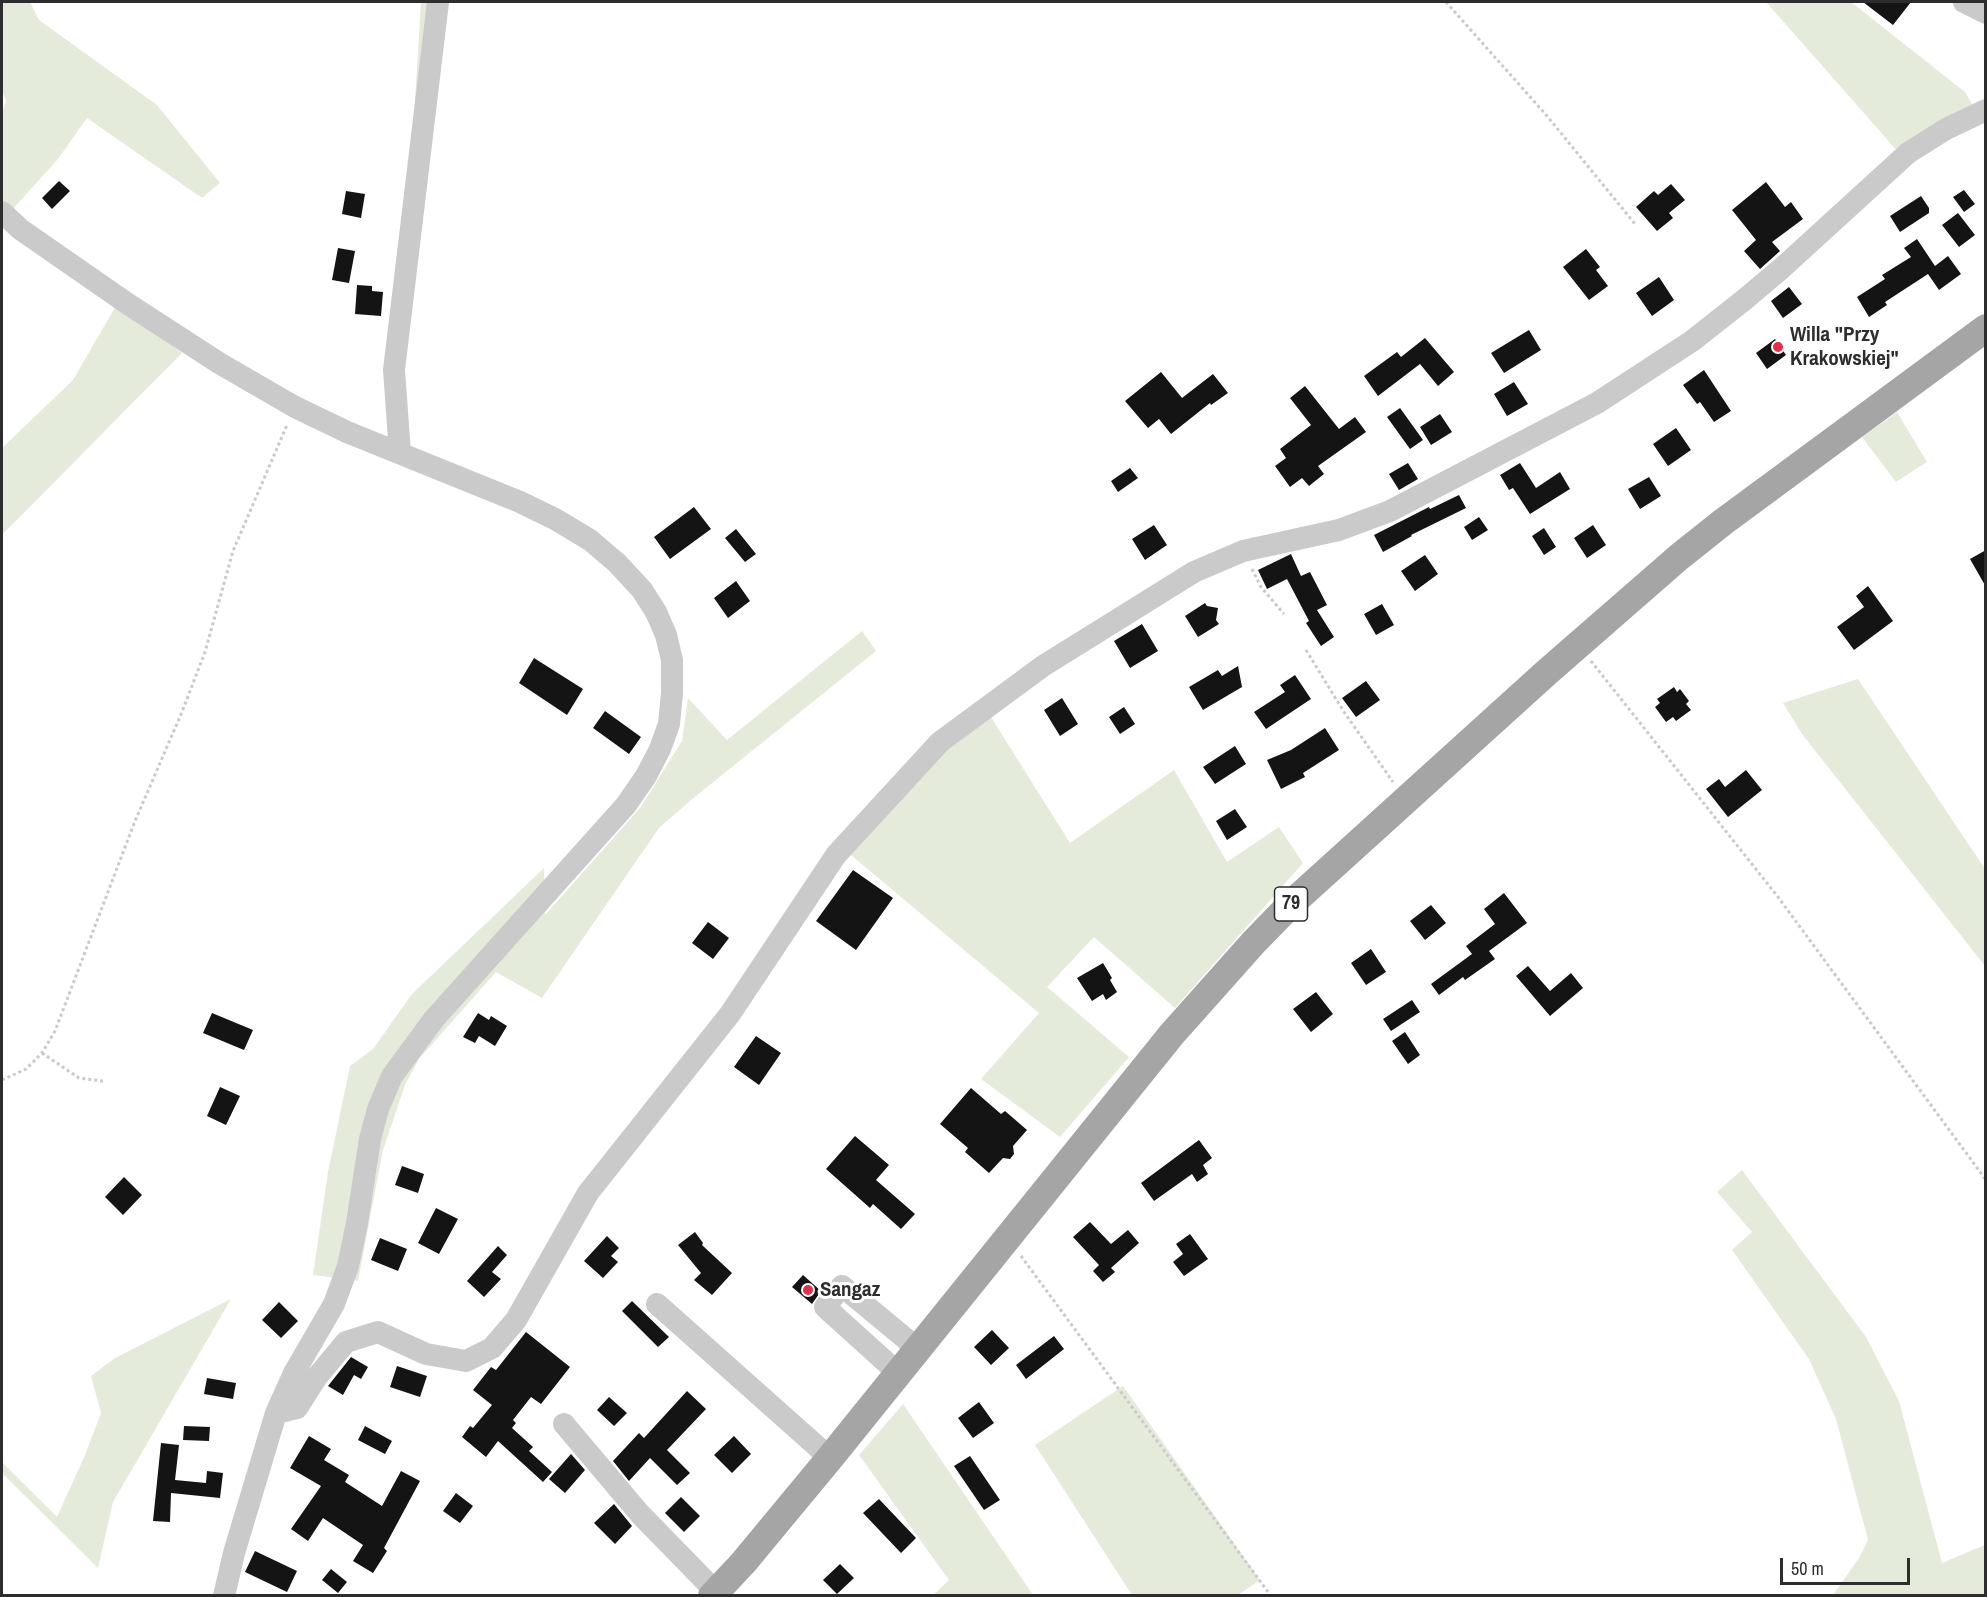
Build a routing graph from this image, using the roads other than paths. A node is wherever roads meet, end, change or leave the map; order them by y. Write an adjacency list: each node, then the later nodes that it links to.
1 (438, 2): 7 (street)
2 (1964, 2): 3 (street)
3 (1986, 13)
4 (1986, 110): 11 (street)
5 (2, 212): 7 (street)
6 (1986, 328): 9 (main road, 79)
7 (400, 453): 11 (street)
8 (657, 1304): 13 (street)
9 (918, 1348): 10 (main road, 79); 10 (street)
10 (898, 1373): 13 (main road, 79)
11 (276, 1413): 15 (street)
12 (564, 1424): 14 (street)
13 (830, 1458): 14 (main road, 79)
14 (714, 1594)
15 (224, 1596)

